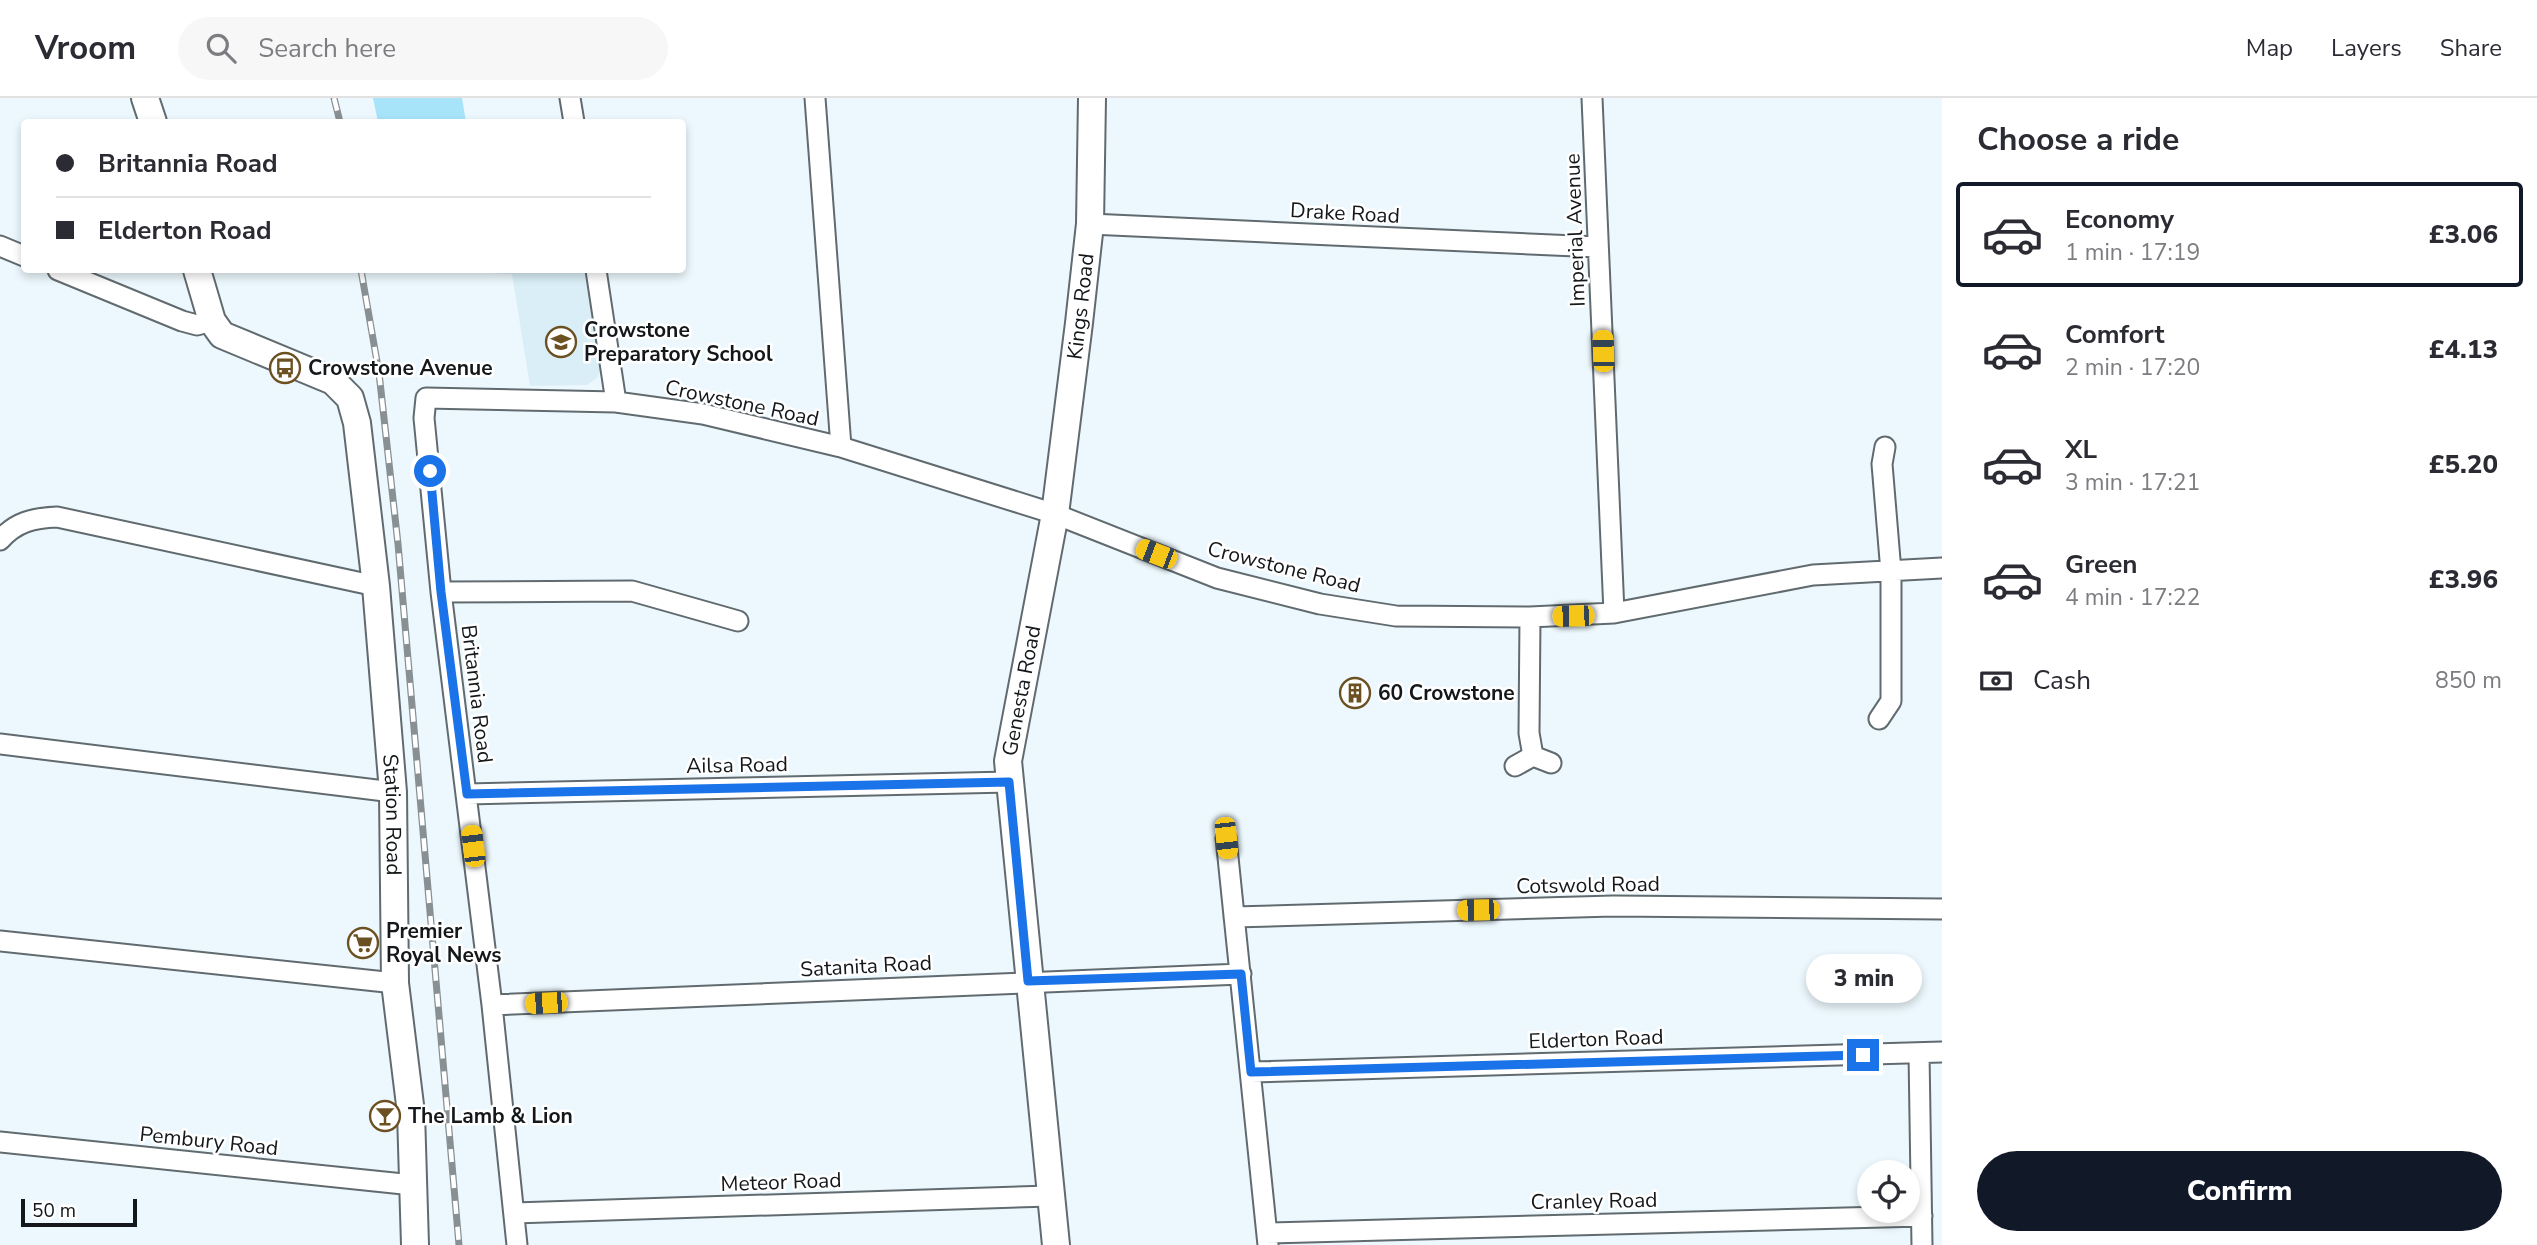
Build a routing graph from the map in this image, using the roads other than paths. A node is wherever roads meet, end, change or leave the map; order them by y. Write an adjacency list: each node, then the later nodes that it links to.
1 (145, 98): 6 (street)
2 (570, 98): 7 (street)
3 (815, 98): 18 (street)
4 (1092, 98): 8 (street, Kings Road)
5 (1592, 98): 10 (street, Imperial Avenue)
6 (152, 119)
7 (574, 119)
8 (1090, 224): 10 (street, Drake Road); 20 (street, Kings Road)
9 (0, 246): 11 (street)
10 (1598, 247): 26 (street, Imperial Avenue)
11 (21, 255)
12 (65, 273): 15 (street)
13 (198, 273): 15 (street)
14 (596, 273): 17 (street)
15 (212, 321): 24 (street, Station Road)
16 (426, 398): 17 (street, Crowstone Road); 25 (street, Britannia Road)
17 (616, 402): 18 (street, Crowstone Road)
18 (841, 447): 20 (street, Crowstone Road)
19 (1885, 447): 23 (street)
20 (1055, 514): 27 (street, Crowstone Road); 32 (street, Genesta Road)
21 (0, 540): 24 (street)
22 (1942, 568): 23 (street, Crowstone Road)
23 (1891, 572): 26 (street, Crowstone Road); 29 (street)
24 (376, 586): 33 (street, Station Road)
25 (441, 592): 28 (street); 34 (street, Britannia Road)
26 (1614, 612): 27 (street, Crowstone Road)
27 (1530, 617): 31 (street)
28 (738, 621)
29 (1880, 719)
30 (0, 744): 33 (street)
31 (1515, 766)
32 (1009, 782): 34 (street, Ailsa Road); 40 (street, Genesta Road)
33 (393, 792): 41 (street, Station Road)
34 (467, 794): 42 (street, Britannia Road)
35 (1226, 838): 37 (street)
36 (1942, 909): 37 (street, Cotswold Road)
37 (1234, 917): 39 (street)
38 (0, 941): 41 (street)
39 (1241, 974): 40 (street, Satanita Road); 45 (street)
40 (1028, 981): 42 (street, Satanita Road); 48 (street, Genesta Road)
41 (396, 982): 47 (street, Station Road)
42 (492, 1005): 49 (street, Britannia Road)
43 (1942, 1052): 44 (street, Elderton Road)
44 (1919, 1053): 45 (street, Elderton Road); 50 (street)
45 (1251, 1072): 51 (street)
46 (0, 1142): 47 (street, Pembury Road)
47 (413, 1185): 52 (street, Station Road)
48 (1050, 1196): 49 (street, Meteor Road); 54 (street, Genesta Road)
49 (514, 1213): 53 (street, Britannia Road)
50 (1922, 1216): 51 (street, Cranley Road); 55 (street)
51 (1268, 1239)
52 (415, 1245)
53 (517, 1245)
54 (1056, 1245)
55 (1922, 1245)

